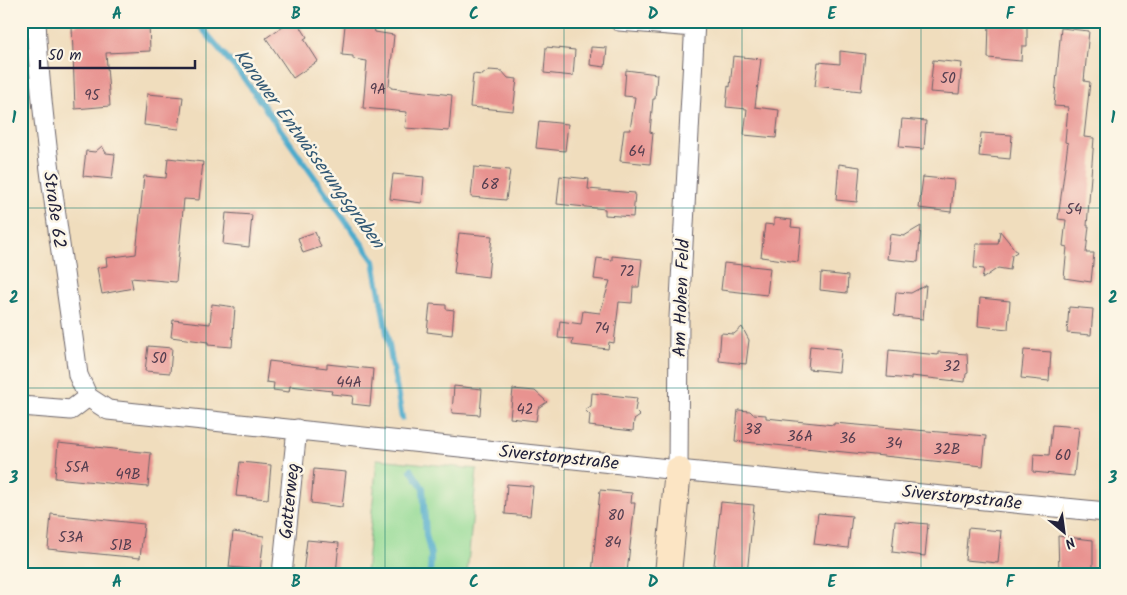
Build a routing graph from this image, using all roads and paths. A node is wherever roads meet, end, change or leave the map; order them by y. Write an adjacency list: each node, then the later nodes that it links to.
1 (36, 21): 4 (street, Straße 62)
2 (619, 21): 3 (street)
3 (694, 24): 7 (street, Am Hohen Feld)
4 (88, 397): 5 (street); 6 (street, Siverstorpstraße)
5 (21, 406)
6 (297, 429): 7 (street, Siverstorpstraße); 9 (street, Gatterweg)
7 (678, 470): 8 (street, Siverstorpstraße); 10 (street, Am Hohen Feld)
8 (1106, 512)
9 (282, 574)
10 (668, 574)

